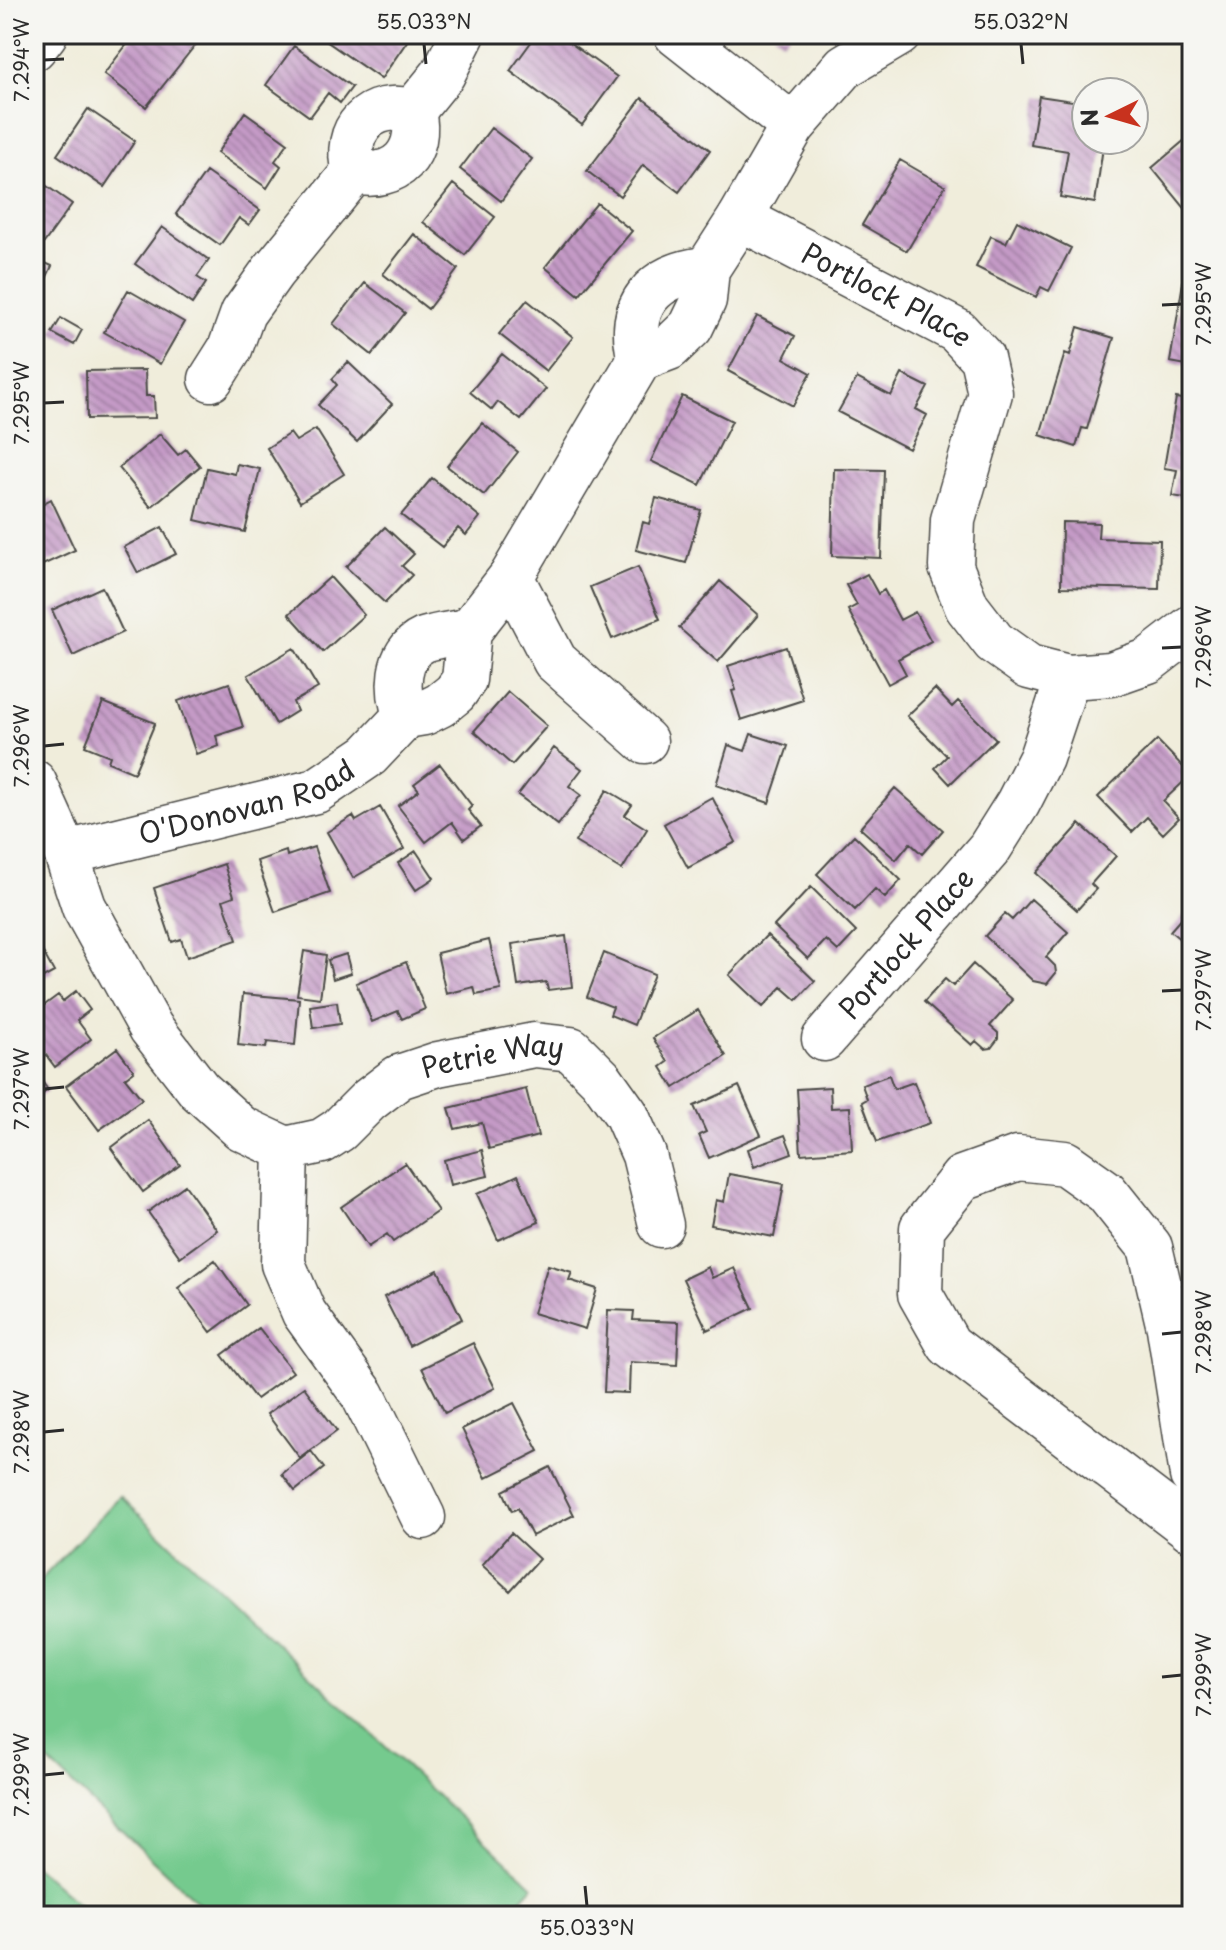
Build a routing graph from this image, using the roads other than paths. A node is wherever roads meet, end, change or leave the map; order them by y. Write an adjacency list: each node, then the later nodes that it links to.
1 (45, 34): 5 (street)
2 (463, 34): 8 (street)
3 (676, 34): 6 (street)
4 (899, 34): 6 (street)
5 (34, 48)
6 (793, 126): 7 (street)
7 (740, 218): 9 (street); 12 (street, Portlock Place)
8 (211, 379)
9 (511, 577): 11 (street); 14 (street)
10 (1192, 627): 12 (street, Portlock Place)
11 (469, 631): 13 (street, O'Donovan Road); 13 (street)
12 (1068, 677): 17 (street, Portlock Place)
13 (406, 716): 16 (street, O'Donovan Road)
14 (645, 741)
15 (34, 782): 16 (street)
16 (66, 853): 18 (street)
17 (824, 1039)
18 (286, 1149): 19 (street, Petrie Way); 21 (street)
19 (661, 1225)
20 (1192, 1475): 22 (street)
21 (423, 1517)
22 (1192, 1530)

